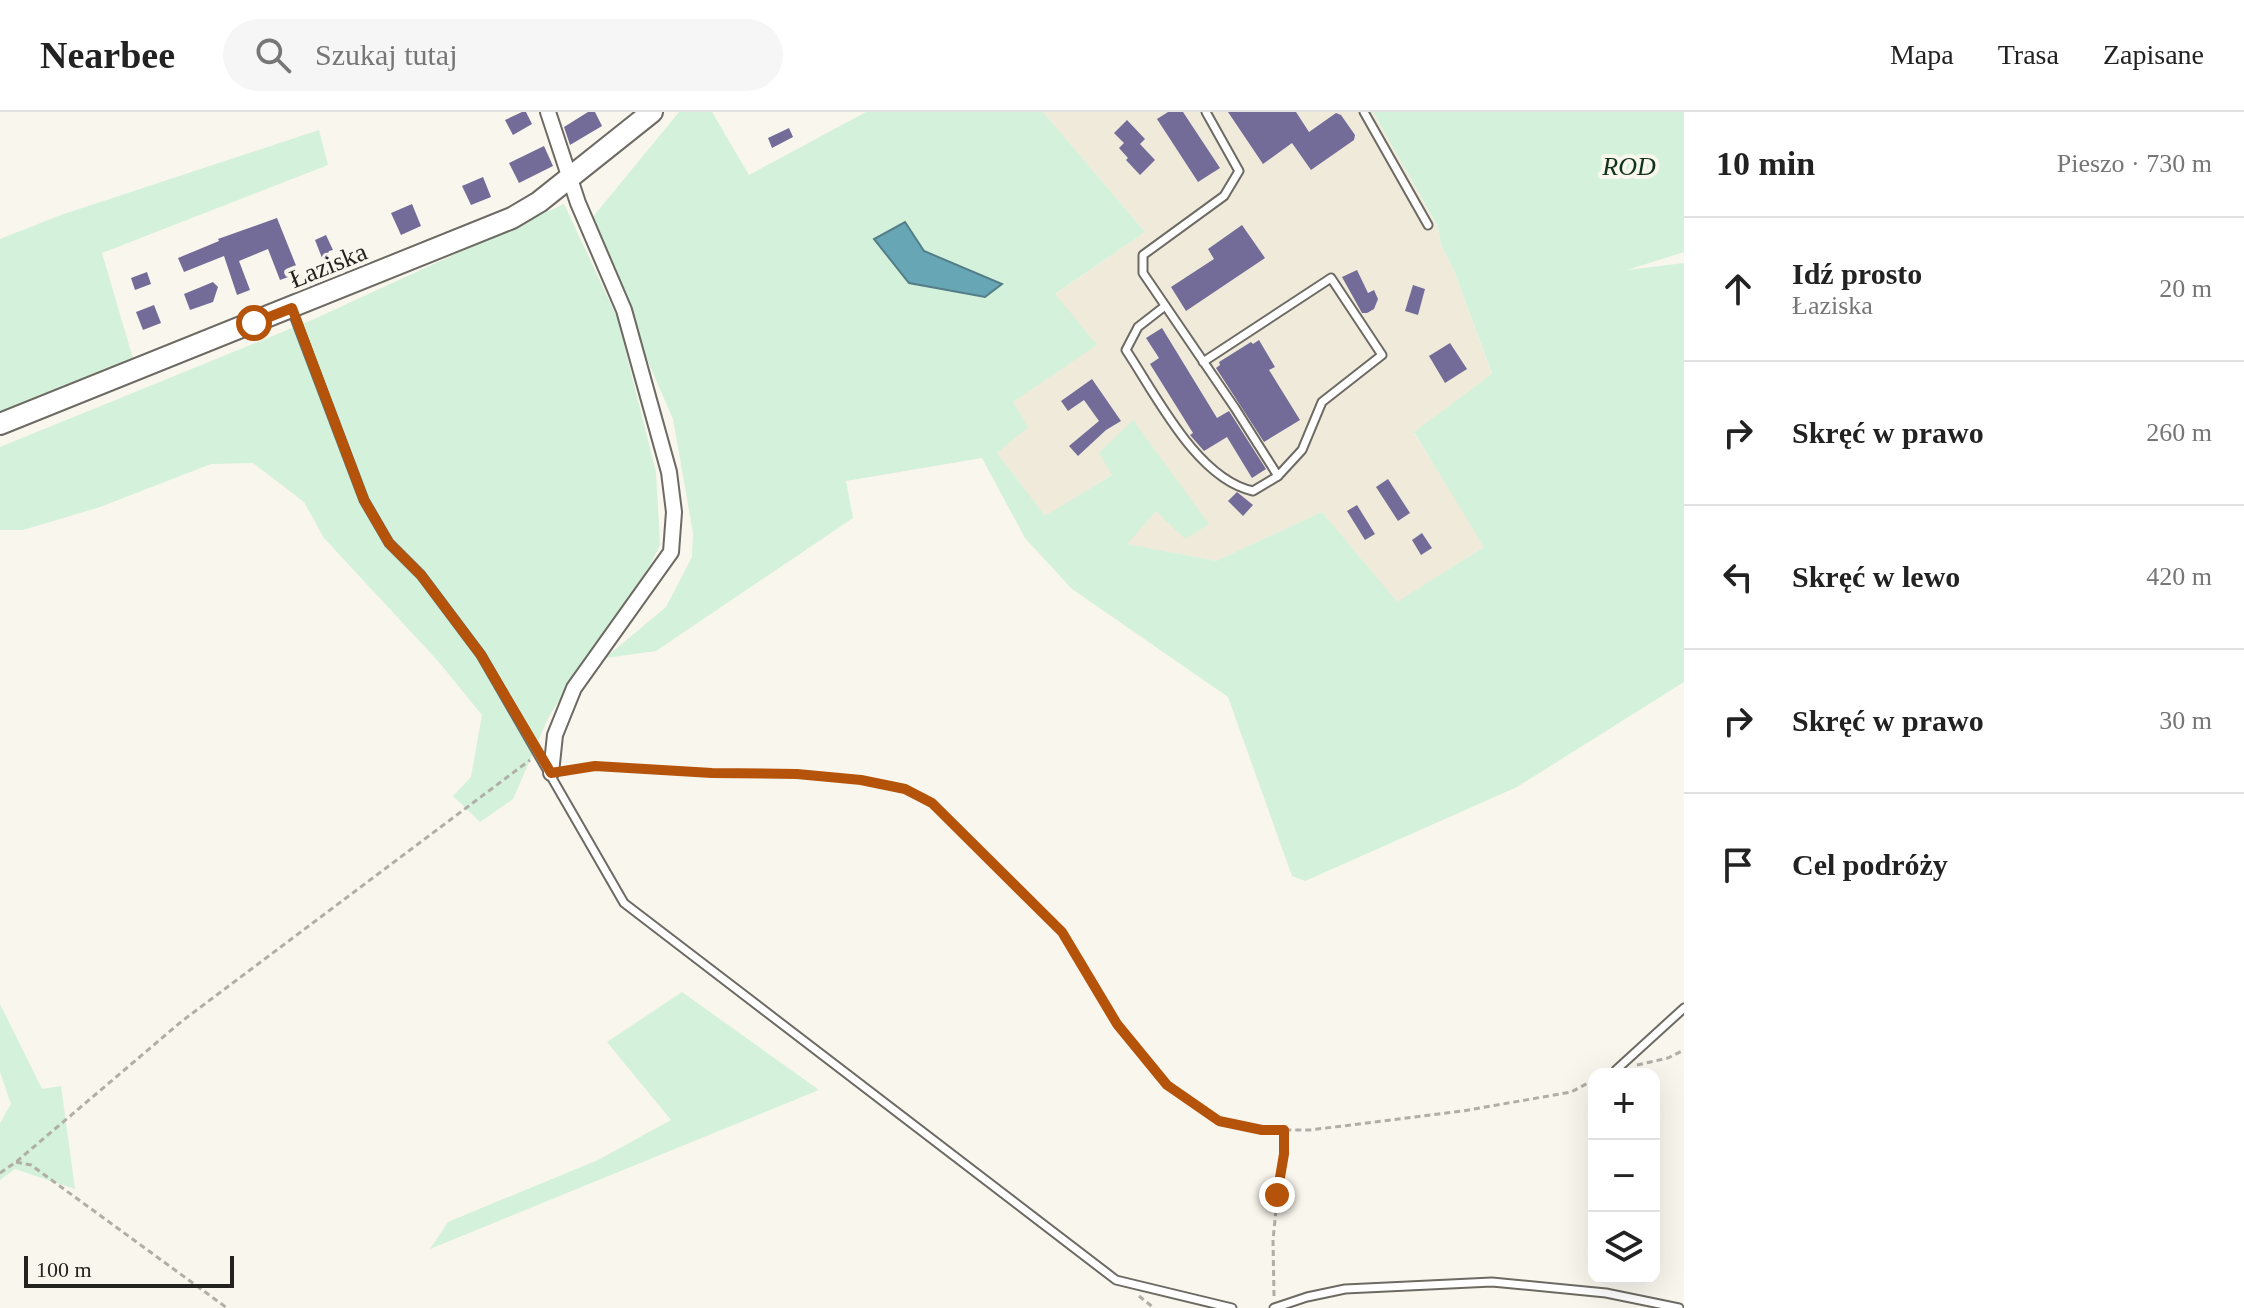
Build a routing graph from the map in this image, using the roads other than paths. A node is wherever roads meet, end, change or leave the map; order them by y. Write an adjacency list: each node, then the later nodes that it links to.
1 (548, 112): 5 (street)
2 (652, 112): 5 (street, Łaziska)
3 (1206, 112): 7 (lane)
4 (1364, 112): 6 (lane)
5 (570, 178): 8 (street, Łaziska); 12 (street)
6 (1428, 225)
7 (1165, 306): 9 (lane); 11 (lane)
8 (292, 308): 10 (street, Łaziska); 12 (lane)
9 (1203, 362): 11 (lane); 11 (lane)
10 (0, 424)
11 (1278, 476)
12 (551, 773): 15 (lane)
13 (1684, 1008): 14 (lane)
14 (1618, 1068)
15 (1232, 1308)
16 (1275, 1308): 17 (lane)
17 (1679, 1308)

